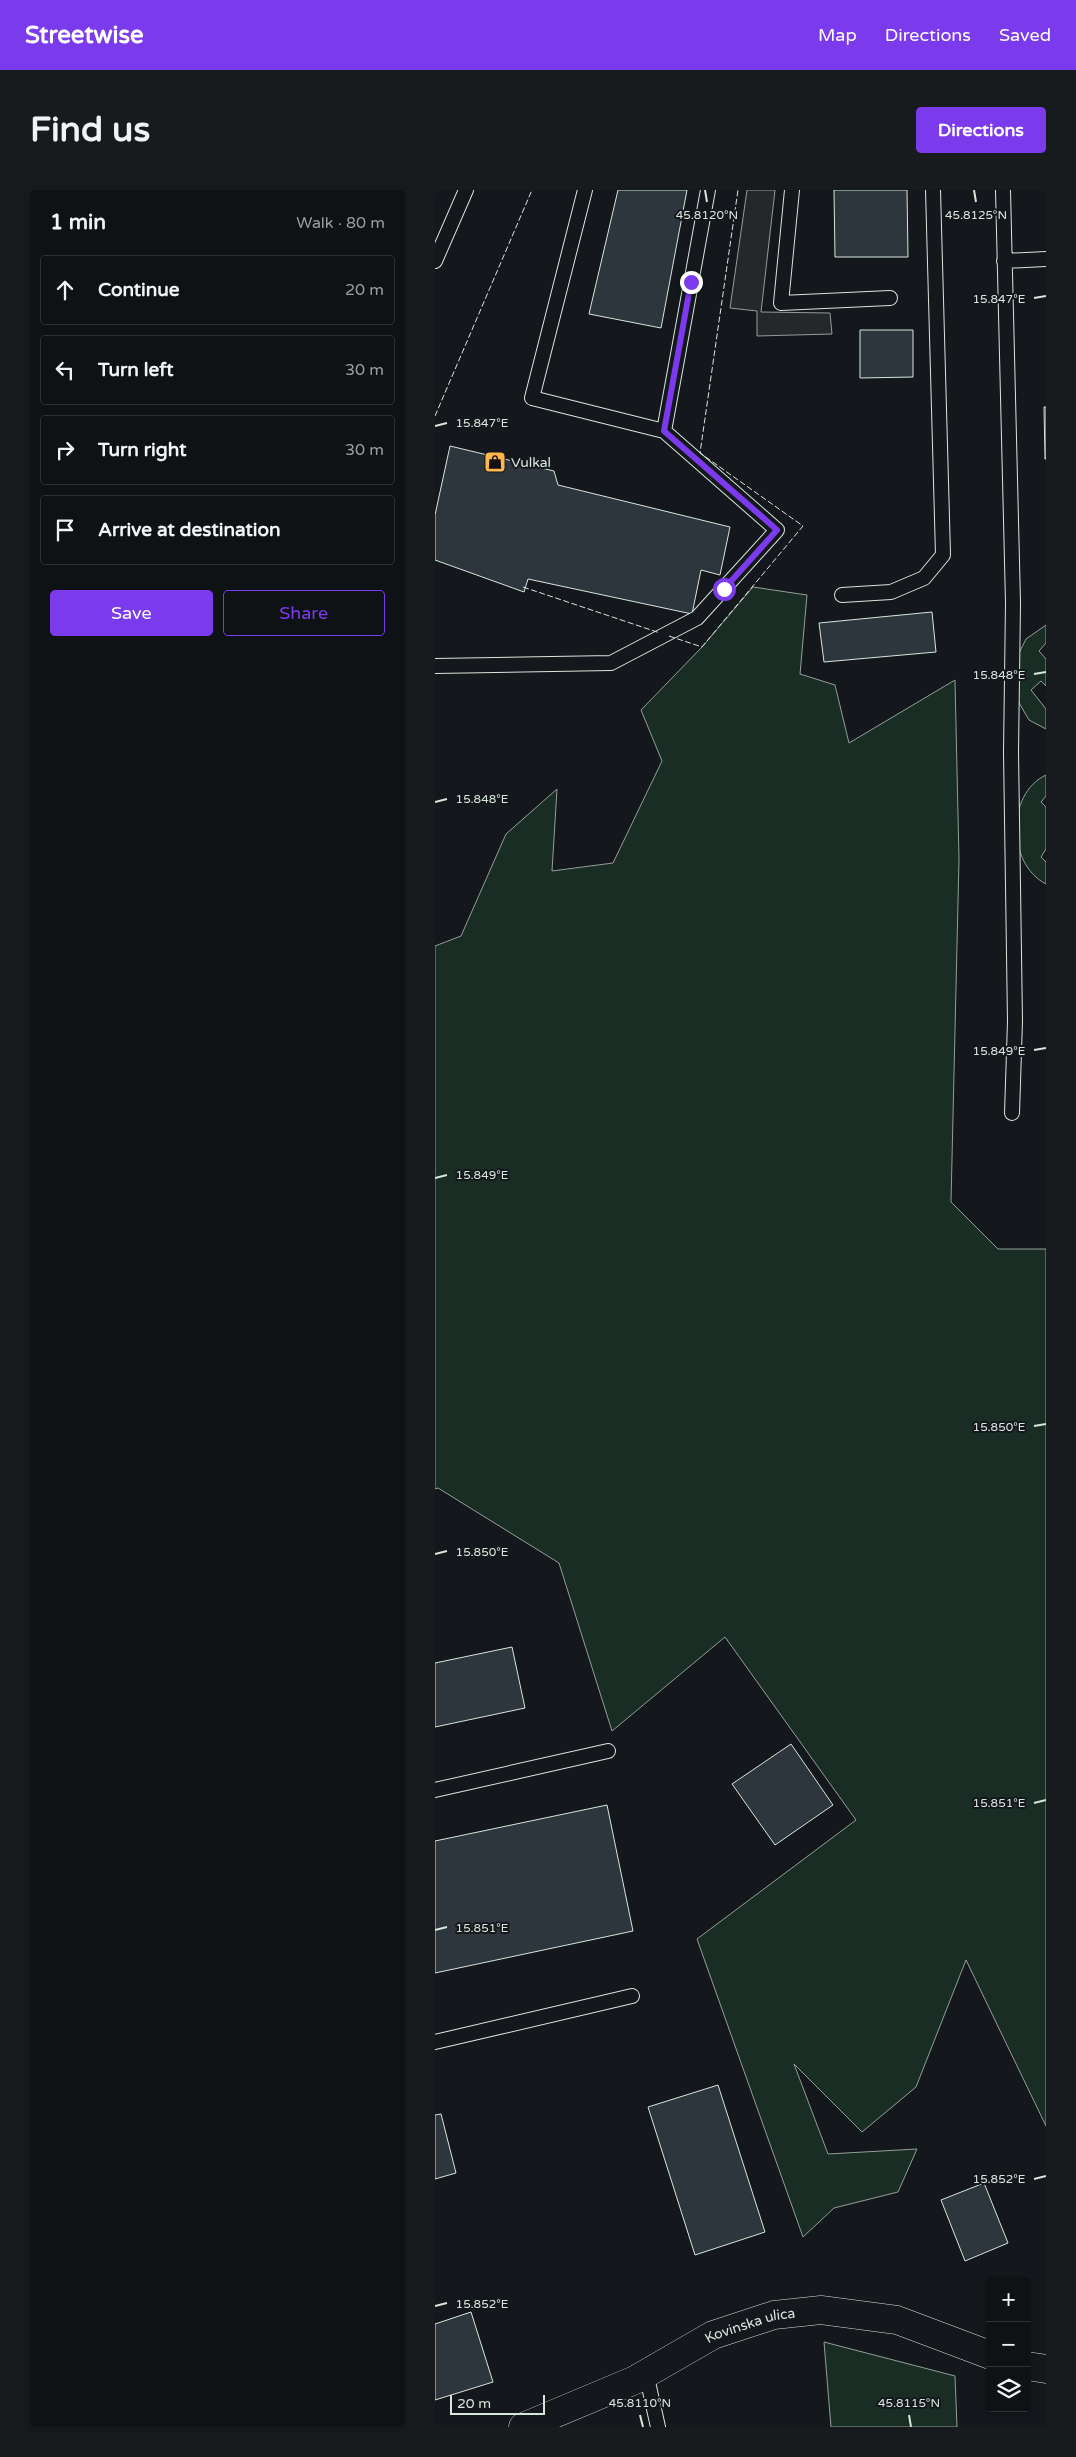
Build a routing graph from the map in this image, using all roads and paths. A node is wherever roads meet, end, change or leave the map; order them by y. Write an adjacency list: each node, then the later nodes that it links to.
1 (466, 190): 8 (lane)
2 (585, 190): 11 (lane)
3 (708, 190): 11 (lane)
4 (792, 190): 10 (lane)
5 (933, 190): 12 (lane)
6 (1003, 190): 9 (lane)
7 (1046, 259): 9 (lane)
8 (435, 261)
9 (1004, 261): 14 (lane)
10 (890, 298)
11 (664, 431): 13 (lane)
12 (842, 595)
13 (435, 666)
14 (1012, 1113)
15 (608, 1751): 16 (lane)
16 (435, 1790)
17 (631, 1996): 18 (lane)
18 (435, 2042)
19 (986, 2353): 22 (street, Kovinska ulica)
20 (1031, 2367): 21 (street)
21 (1046, 2369)
22 (646, 2373): 23 (street, Kovinska ulica); 24 (lane)
23 (523, 2427)
24 (658, 2427)

